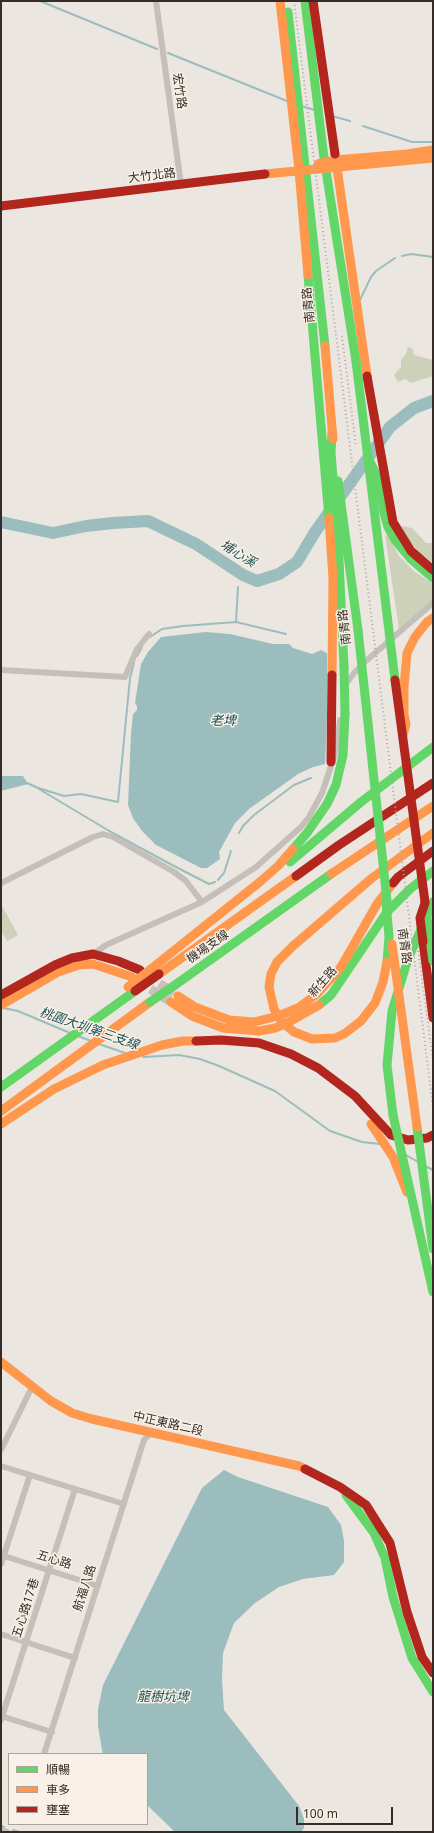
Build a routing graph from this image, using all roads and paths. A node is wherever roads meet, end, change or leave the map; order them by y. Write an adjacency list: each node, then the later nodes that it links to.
1 (156, 1): 11 (street, 宏竹路)
2 (280, 1): 10 (main road)
3 (287, 1): 10 (main road, 南青路)
4 (305, 1): 9 (main road)
5 (313, 1): 8 (main road)
6 (433, 150): 8 (main road, 大竹北路)
7 (433, 158): 8 (main road, 大竹北路)
8 (336, 164): 9 (main road, 大竹北路); 15 (main road)
9 (325, 165): 10 (main road, 大竹北路); 14 (main road, bridge)
10 (302, 169): 11 (main road, 大竹北路); 13 (main road, 南青路); 21 (main road)
11 (181, 185): 12 (main road, 大竹北路)
12 (1, 206)
13 (332, 432): 31 (main road, bridge); 34 (main road, 南青路, bridge)
14 (368, 458): 16 (main road); 23 (main road, bridge)
15 (433, 570)
16 (433, 578)
17 (433, 604): 22 (street)
18 (433, 618): 23 (main road)
19 (149, 634): 20 (street)
20 (1, 670)
21 (333, 681): 22 (main road); 25 (main road)
22 (346, 683): 25 (street)
23 (403, 735): 35 (main road, bridge)
24 (433, 748): 31 (main road)
25 (331, 762): 33 (street)
26 (433, 783): 40 (main road, 機場支線)
27 (433, 806): 47 (main road, 機場支線, bridge)
28 (433, 833): 34 (main road, bridge)
29 (433, 851): 30 (main road, 新生路)
30 (433, 870)
31 (261, 881): 40 (main road)
32 (1, 883): 33 (street)
33 (202, 902): 36 (street)
34 (386, 902): 51 (main road, 南青路, bridge)
35 (429, 902): 37 (main road, bridge); 44 (main road, bridge); 50 (main road, bridge)
36 (93, 954): 38 (street); 39 (main road); 42 (main road)
37 (433, 961)
38 (79, 965): 41 (main road); 43 (main road)
39 (140, 970)
40 (155, 971): 46 (main road, 機場支線, bridge)
41 (132, 977)
42 (4, 993)
43 (1, 1005)
44 (433, 1018)
45 (241, 1041): 48 (main road); 49 (main road); 50 (main road, bridge)
46 (4, 1085)
47 (1, 1111)
48 (1, 1124)
49 (433, 1135)
50 (416, 1216): 52 (main road, bridge)
51 (433, 1249)
52 (433, 1292)
53 (1, 1362): 54 (main road, 中正東路二段)
54 (32, 1387): 55 (main road, 中正東路二段); 56 (street)
55 (152, 1432): 59 (main road, 中正東路二段); 61 (street, 航福八路)
56 (1, 1450)
57 (1, 1466): 58 (street)
58 (30, 1475): 60 (street); 62 (street)
59 (340, 1487): 69 (main road, 中正東路二段); 70 (main road, 中正東路二段)
60 (75, 1489): 61 (street); 64 (street, 五心路17巷)
61 (124, 1504): 65 (street, 航福八路)
62 (4, 1556): 63 (street); 64 (street, 五心路)
63 (1, 1564)
64 (49, 1570): 65 (street, 五心路); 67 (street, 五心路17巷)
65 (98, 1586): 68 (street, 航福八路)
66 (1, 1634): 67 (street)
67 (26, 1642): 68 (street); 71 (street, 五心路17巷)
68 (75, 1658): 72 (street, 航福八路)
69 (433, 1673)
70 (433, 1692)
71 (1, 1718): 72 (street)
72 (52, 1732): 73 (street, 航福八路)
73 (44, 1753)
74 (1, 1830): 75 (street)
75 (7, 1832)

